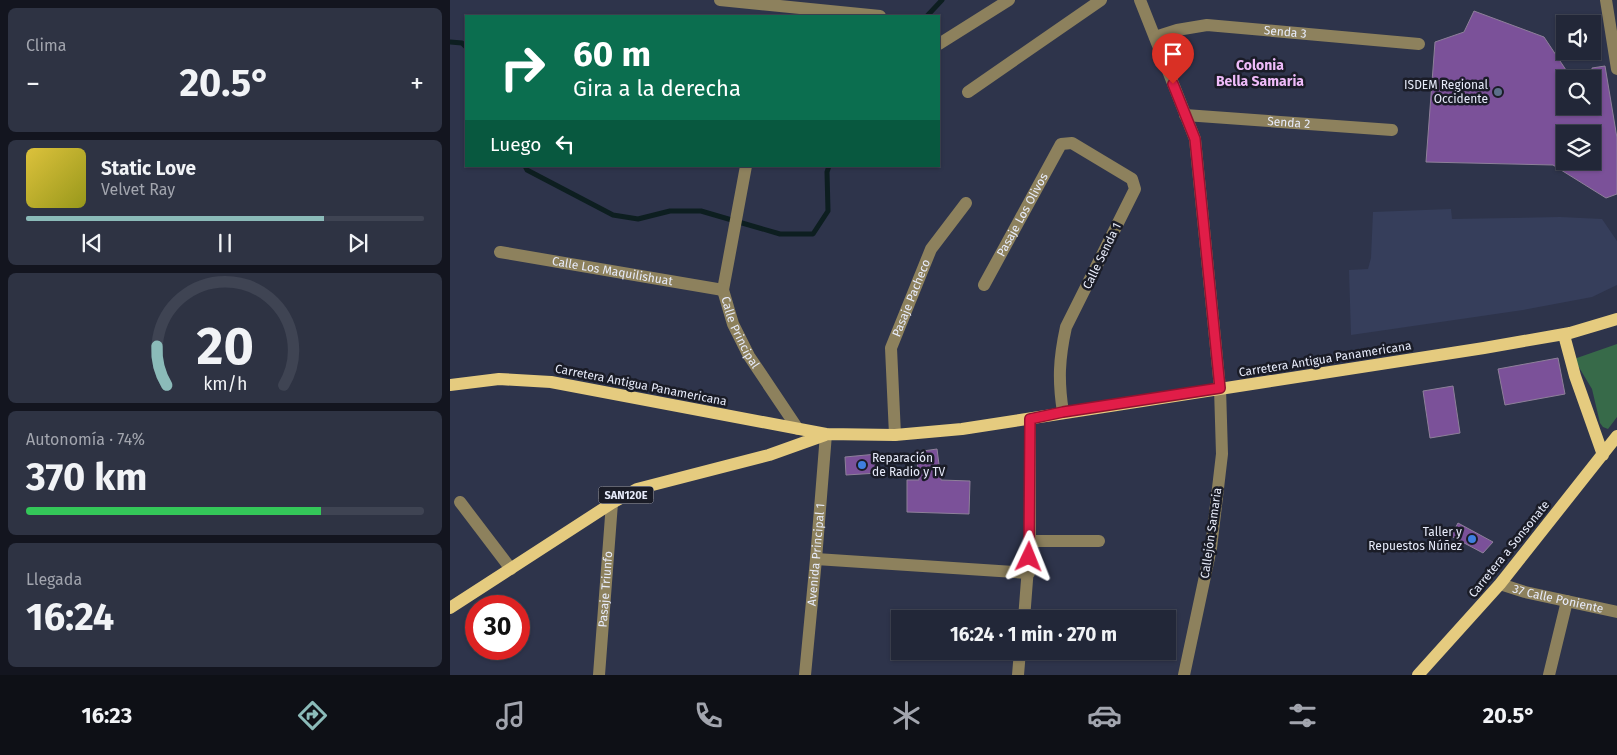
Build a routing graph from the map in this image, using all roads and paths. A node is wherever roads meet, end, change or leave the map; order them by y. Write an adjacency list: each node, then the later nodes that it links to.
1 (720, 0): 6 (street)
2 (1009, 0): 10 (street)
3 (1102, 0): 13 (street)
4 (1140, 0): 9 (street, Callejón Samaria)
5 (1606, 0): 8 (street)
6 (772, 7): 7 (street)
7 (868, 15)
8 (1613, 19): 12 (street)
9 (1155, 37): 11 (street, Senda 3); 14 (street, Callejón Samaria)
10 (940, 43)
11 (1419, 44)
12 (1617, 69)
13 (968, 92)
14 (1185, 115): 15 (street, Senda 2); 25 (street, Callejón Samaria)
15 (1392, 130)
16 (1061, 144): 20 (street, Pasaje Los Olivos); 26 (street, Calle Senda 1)
17 (746, 167): 21 (street, Calle Principal)
18 (966, 203): 30 (street, Pasaje Pacheco)
19 (500, 252): 21 (street, Calle Los Maquilishuat)
20 (984, 286)
21 (724, 290): 28 (street, Calle Principal)
22 (1617, 319): 23 (main road, Carretera Antigua Panamericana / SAN120E)
23 (1564, 335): 25 (main road, Carretera Antigua Panamericana / SAN120E); 32 (main road)
24 (450, 386): 28 (main road, Carretera Antigua Panamericana / SAN120E)
25 (1220, 388): 26 (main road, Carretera Antigua Panamericana / SAN120E); 49 (street, Callejón Samaria)
26 (1063, 412): 27 (main road, Carretera Antigua Panamericana / SAN120E)
27 (1030, 419): 30 (main road, Carretera Antigua Panamericana / SAN120E); 35 (street)
28 (798, 429): 29 (main road, Carretera Antigua Panamericana / SAN120E)
29 (826, 434): 30 (main road, Carretera Antigua Panamericana / SAN120E); 34 (main road, Carretera Antigua Panamericana / SAN120E); 37 (street, Avenida Principal 1)
30 (895, 435)
31 (1617, 436): 32 (main road, Carretera a Sonsonate)
32 (1603, 455): 40 (main road, Carretera a Sonsonate)
33 (460, 502): 38 (street)
34 (612, 503): 38 (main road, Carretera Antigua Panamericana / SAN120E); 46 (street, Pasaje Triunfo)
35 (1030, 541): 36 (street); 39 (street)
36 (1099, 541)
37 (816, 559): 39 (street); 47 (street, Avenida Principal 1)
38 (510, 569): 42 (main road, Carretera Antigua Panamericana / SAN120E)
39 (1028, 573): 43 (street)
40 (1500, 584): 41 (street, 37 Calle Poniente); 50 (main road, Carretera a Sonsonate)
41 (1567, 601): 44 (street, 37 Calle Poniente); 51 (street)
42 (450, 608)
43 (1025, 610)
44 (1617, 612)
45 (1019, 660): 48 (street)
46 (599, 675)
47 (805, 675)
48 (1018, 675)
49 (1184, 675)
50 (1418, 675)
51 (1549, 675)

